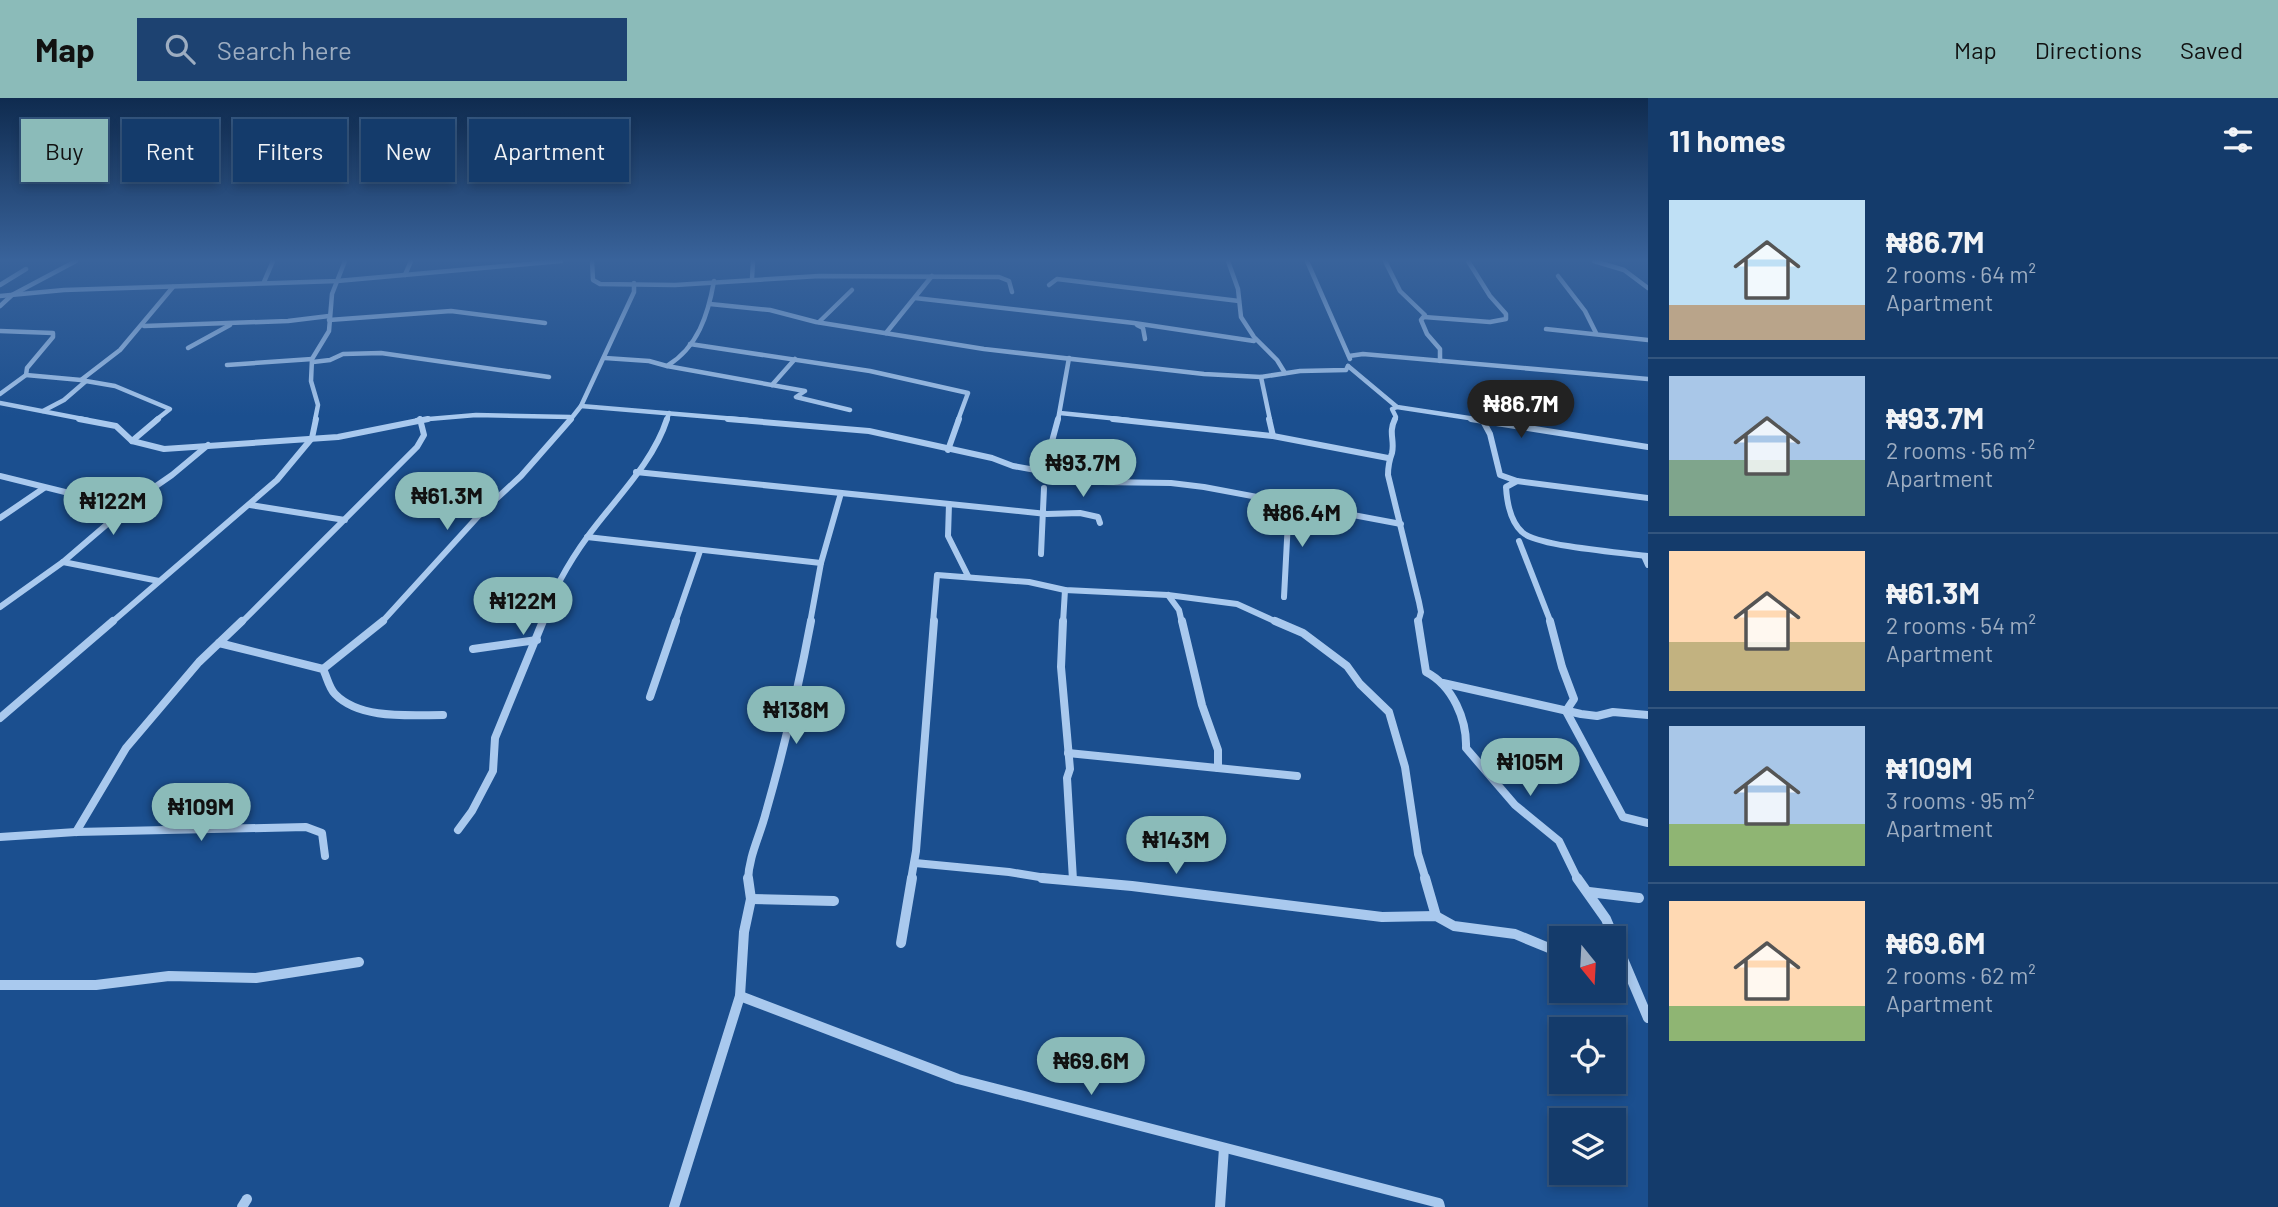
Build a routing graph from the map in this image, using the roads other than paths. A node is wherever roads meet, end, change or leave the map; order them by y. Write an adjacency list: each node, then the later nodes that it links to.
1 (154, 313): 22 (street)
2 (330, 313): 17 (street)
3 (420, 313): 17 (street)
4 (465, 313): 19 (street)
5 (625, 313): 33 (street)
6 (707, 313): 30 (street)
7 (781, 313): 18 (street)
8 (829, 313): 18 (street)
9 (903, 313): 25 (street)
10 (1044, 313): 20 (street)
11 (1240, 313): 41 (street)
12 (1331, 313): 32 (street)
13 (1421, 313): 16 (street)
14 (1505, 313): 16 (street)
15 (1586, 313): 26 (street)
16 (1424, 317): 37 (street)
17 (329, 318): 21 (street); 36 (street)
18 (819, 322): 25 (street)
19 (545, 323)
20 (1134, 323): 27 (street); 29 (street)
21 (232, 324): 22 (street); 31 (street)
22 (144, 326): 46 (street)
23 (1546, 329): 26 (street)
24 (0, 331): 42 (street)
25 (886, 333): 34 (street)
26 (1596, 333): 28 (street)
27 (1145, 339)
28 (1648, 340)
29 (1254, 341)
30 (690, 344): 35 (street); 39 (street)
31 (188, 348)
32 (1349, 356): 37 (street); 40 (street)
33 (605, 358): 39 (street); 50 (street)
34 (1069, 358): 44 (street); 55 (street)
35 (795, 359): 47 (street); 64 (street)
36 (313, 361): 38 (street); 43 (street); 60 (street)
37 (1440, 361): 45 (street)
38 (228, 365)
39 (667, 366): 47 (street)
40 (1348, 366): 41 (street); 51 (street)
41 (1285, 373): 44 (street)
42 (26, 375): 46 (street); 48 (street)
43 (549, 377)
44 (1261, 377): 59 (street)
45 (1648, 379)
46 (84, 381): 53 (street); 61 (street)
47 (772, 386): 52 (street)
48 (0, 394)
49 (0, 403): 53 (street)
50 (582, 407): 54 (street); 56 (street)
51 (1397, 407): 58 (street); 65 (street)
52 (850, 410)
53 (43, 412): 61 (street)
54 (669, 413): 64 (street); 67 (street)
55 (1060, 413): 59 (street); 66 (street)
56 (570, 417): 57 (street); 99 (street)
57 (420, 419): 60 (street); 79 (street)
58 (1483, 421): 63 (street); 69 (street)
59 (1273, 436): 65 (street)
60 (312, 438): 62 (street); 77 (street)
61 (132, 441): 62 (street)
62 (208, 445): 74 (street)
63 (1648, 447)
64 (947, 450): 66 (street)
65 (1388, 458): 81 (street)
66 (1044, 471): 75 (street)
67 (636, 472): 72 (street); 82 (street)
68 (0, 476): 70 (street)
69 (1517, 481): 73 (street); 86 (street)
70 (44, 488): 74 (street); 78 (street)
71 (1044, 488): 85 (street)
72 (841, 493): 76 (street); 88 (street)
73 (1648, 498)
74 (133, 502): 87 (street)
75 (1289, 502): 81 (street); 94 (street)
76 (949, 504): 80 (street); 90 (street)
77 (250, 505): 79 (street); 91 (street)
78 (0, 518)
79 (345, 520): 97 (street)
80 (1100, 523)
81 (1401, 524): 100 (street)
82 (587, 537): 84 (street); 96 (street)
83 (1519, 541): 102 (street)
84 (700, 551): 88 (street); 101 (street)
85 (1041, 554)
86 (1646, 556): 89 (street)
87 (63, 562): 91 (street); 95 (street)
88 (821, 563): 118 (street)
89 (1648, 565)
90 (968, 576): 92 (street); 114 (street)
91 (159, 581): 105 (street)
92 (1065, 590): 93 (street); 106 (street)
93 (1168, 595): 107 (street); 120 (street)
94 (1284, 597)
95 (0, 607)
96 (537, 640): 98 (street); 110 (street)
97 (219, 643): 99 (street); 111 (street)
98 (473, 649)
99 (323, 669): 103 (street)
100 (1443, 684): 102 (street); 116 (street)
101 (650, 697)
102 (1566, 711): 104 (street); 109 (street)
103 (443, 715)
104 (1648, 715)
105 (0, 718)
106 (1068, 754): 107 (street); 115 (street)
107 (1217, 768): 108 (street)
108 (1297, 776)
109 (1648, 823)
110 (458, 830)
111 (76, 832): 112 (street); 113 (street)
112 (0, 837)
113 (325, 856)
114 (915, 863): 115 (street); 122 (street)
115 (1073, 880): 120 (street)
116 (1589, 892): 117 (street); 121 (street)
117 (1639, 898)
118 (751, 899): 119 (street); 127 (street)
119 (834, 901)
120 (1436, 916): 123 (street)
121 (1609, 926)
122 (901, 943)
123 (1549, 948)
124 (359, 962): 126 (street)
125 (1626, 970): 128 (street)
126 (0, 985)
127 (740, 996): 129 (street); 130 (street)
128 (1648, 1018)
129 (1224, 1148): 131 (street); 132 (street)
130 (674, 1207)
131 (1220, 1207)
132 (1440, 1207)

